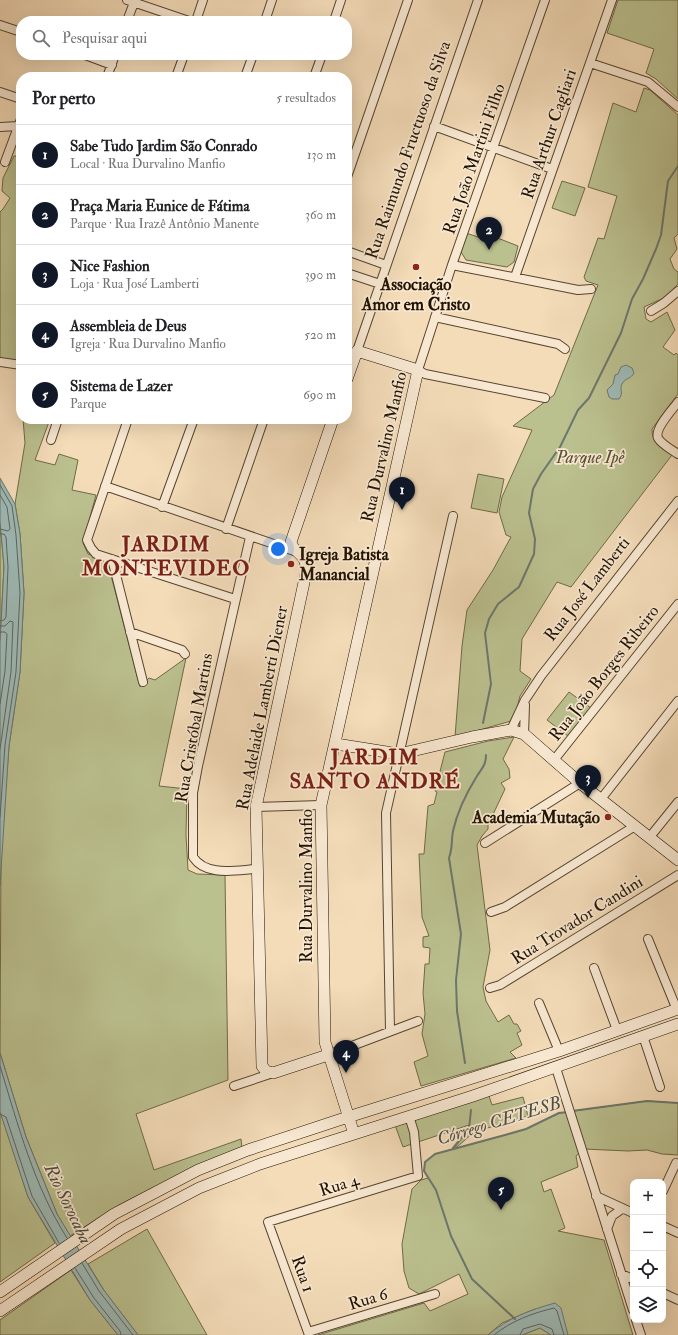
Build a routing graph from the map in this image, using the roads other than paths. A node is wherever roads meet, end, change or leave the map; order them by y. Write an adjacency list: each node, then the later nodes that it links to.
1 (203, 0): 11 (street)
2 (272, 0): 12 (street)
3 (341, 0): 13 (street)
4 (408, 0): 36 (street)
5 (478, 0): 31 (street, Rua Raimundo Fructuoso da Silva)
6 (545, 0): 34 (street, Rua João Martini Filho)
7 (612, 0): 21 (street, Rua Arthur Cagliari)
8 (132, 1): 9 (street); 10 (street)
9 (128, 16)
10 (175, 16)
11 (198, 16)
12 (267, 16)
13 (336, 16)
14 (0, 24): 15 (street)
15 (16, 30)
16 (98, 60): 22 (street)
17 (114, 60): 22 (street)
18 (182, 60): 24 (street)
19 (251, 60): 25 (street)
20 (320, 60): 26 (street)
21 (590, 63): 29 (street); 37 (street, Rua Arthur Cagliari)
22 (112, 65): 23 (street)
23 (110, 72)
24 (178, 72)
25 (247, 72)
26 (316, 72)
27 (0, 92): 28 (street)
28 (16, 97)
29 (678, 107)
30 (16, 124): 32 (street)
31 (434, 126): 34 (street); 39 (street, Rua Raimundo Fructuoso da Silva)
32 (0, 127)
33 (16, 133): 35 (street)
34 (494, 148): 37 (street); 40 (street, Rua João Martini Filho)
35 (4, 162)
36 (352, 162)
37 (552, 169): 42 (street, Rua Arthur Cagliari)
38 (352, 253): 39 (street)
39 (386, 265): 43 (street, Rua Raimundo Fructuoso da Silva)
40 (452, 265): 42 (street); 47 (street, Rua João Martini Filho)
41 (352, 275): 43 (street)
42 (514, 277): 44 (street)
43 (380, 284): 50 (street, Rua Raimundo Fructuoso da Silva)
44 (591, 289)
45 (678, 291): 46 (street)
46 (651, 311)
47 (435, 317): 48 (street, Rua João Martini Filho); 49 (street)
48 (431, 328): 54 (street, Rua Durvalino Manfio)
49 (565, 349)
50 (356, 351): 52 (street, Rua Raimundo Fructuoso da Silva); 54 (street)
51 (0, 362): 53 (street)
52 (352, 363)
53 (16, 365)
54 (418, 370): 55 (street); 83 (street, Rua Durvalino Manfio)
55 (545, 398)
56 (678, 402): 63 (street)
57 (56, 424): 62 (street)
58 (126, 424): 64 (street)
59 (192, 424): 66 (street)
60 (262, 424): 68 (street)
61 (331, 424): 69 (street)
62 (51, 440)
63 (678, 454)
64 (105, 486): 66 (street); 73 (street)
65 (678, 501): 79 (street, Rua José Lamberti)
66 (162, 506): 68 (street)
67 (452, 516): 84 (street)
68 (226, 529): 70 (street)
69 (294, 531): 71 (street); 72 (street)
70 (250, 537): 71 (street); 74 (street, Rua Cristóbal Martins)
71 (276, 545): 72 (street)
72 (301, 554): 90 (street, Rua Adelaide Lamberti Diener)
73 (112, 559): 74 (street); 76 (street)
74 (235, 599): 95 (street, Rua Cristóbal Martins)
75 (678, 604): 85 (street, Rua João Borges Ribeiro)
76 (130, 632): 77 (street); 78 (street)
77 (185, 654)
78 (143, 682)
79 (525, 700): 81 (street, Rua José Lamberti); 82 (street)
80 (678, 701): 87 (street)
81 (511, 730): 82 (street); 84 (street)
82 (524, 734): 85 (street)
83 (336, 744): 84 (street); 89 (street, Rua Durvalino Manfio)
84 (399, 754): 106 (street)
85 (554, 760): 86 (street)
86 (580, 783): 87 (street); 93 (street)
87 (601, 799): 91 (street)
88 (678, 802): 92 (street)
89 (321, 805): 90 (street); 109 (street, Rua Durvalino Manfio)
90 (256, 807): 95 (street, Rua Adelaide Lamberti Diener)
91 (634, 826): 92 (street); 97 (street)
92 (649, 838): 94 (street)
93 (485, 843)
94 (678, 860)
95 (257, 869): 111 (street, Rua Adelaide Lamberti Diener)
96 (678, 875): 100 (street, Rua Trovador Candini)
97 (491, 912)
98 (648, 939): 102 (street)
99 (594, 968): 105 (street)
100 (490, 988)
101 (539, 1003): 108 (street)
102 (677, 1010): 105 (street)
103 (418, 1021): 106 (street)
104 (678, 1024): 107 (street)
105 (617, 1030): 108 (street)
106 (390, 1031): 109 (street)
107 (643, 1036): 112 (street); 116 (street)
108 (559, 1051): 110 (street)
109 (328, 1055): 113 (street); 118 (street, Rua Durvalino Manfio)
110 (547, 1055): 112 (street); 118 (street)
111 (262, 1066): 113 (street); 114 (street, Rua Adelaide Lamberti Diener)
112 (556, 1068): 117 (street); 122 (street)
113 (273, 1073): 114 (street)
114 (258, 1078): 115 (street)
115 (234, 1086)
116 (660, 1088)
117 (409, 1116): 119 (street); 125 (street, Rua 4)
118 (348, 1117): 119 (street, Rua Durvalino Manfio); 132 (street)
119 (354, 1134): 136 (street)
120 (676, 1163): 121 (street)
121 (666, 1185)
122 (596, 1196): 123 (street); 127 (street)
123 (622, 1209): 124 (street); 127 (street)
124 (630, 1213)
125 (268, 1222): 138 (street, Rua 1)
126 (666, 1227): 128 (street)
127 (607, 1229): 129 (street)
128 (678, 1233)
129 (622, 1274): 130 (street); 131 (street)
130 (630, 1278)
131 (630, 1290)
132 (0, 1292)
133 (435, 1294): 138 (street, Rua 6)
134 (666, 1294): 135 (street)
135 (678, 1300)
136 (0, 1311)
137 (637, 1323): 139 (street)
138 (309, 1334)
139 (641, 1335)

